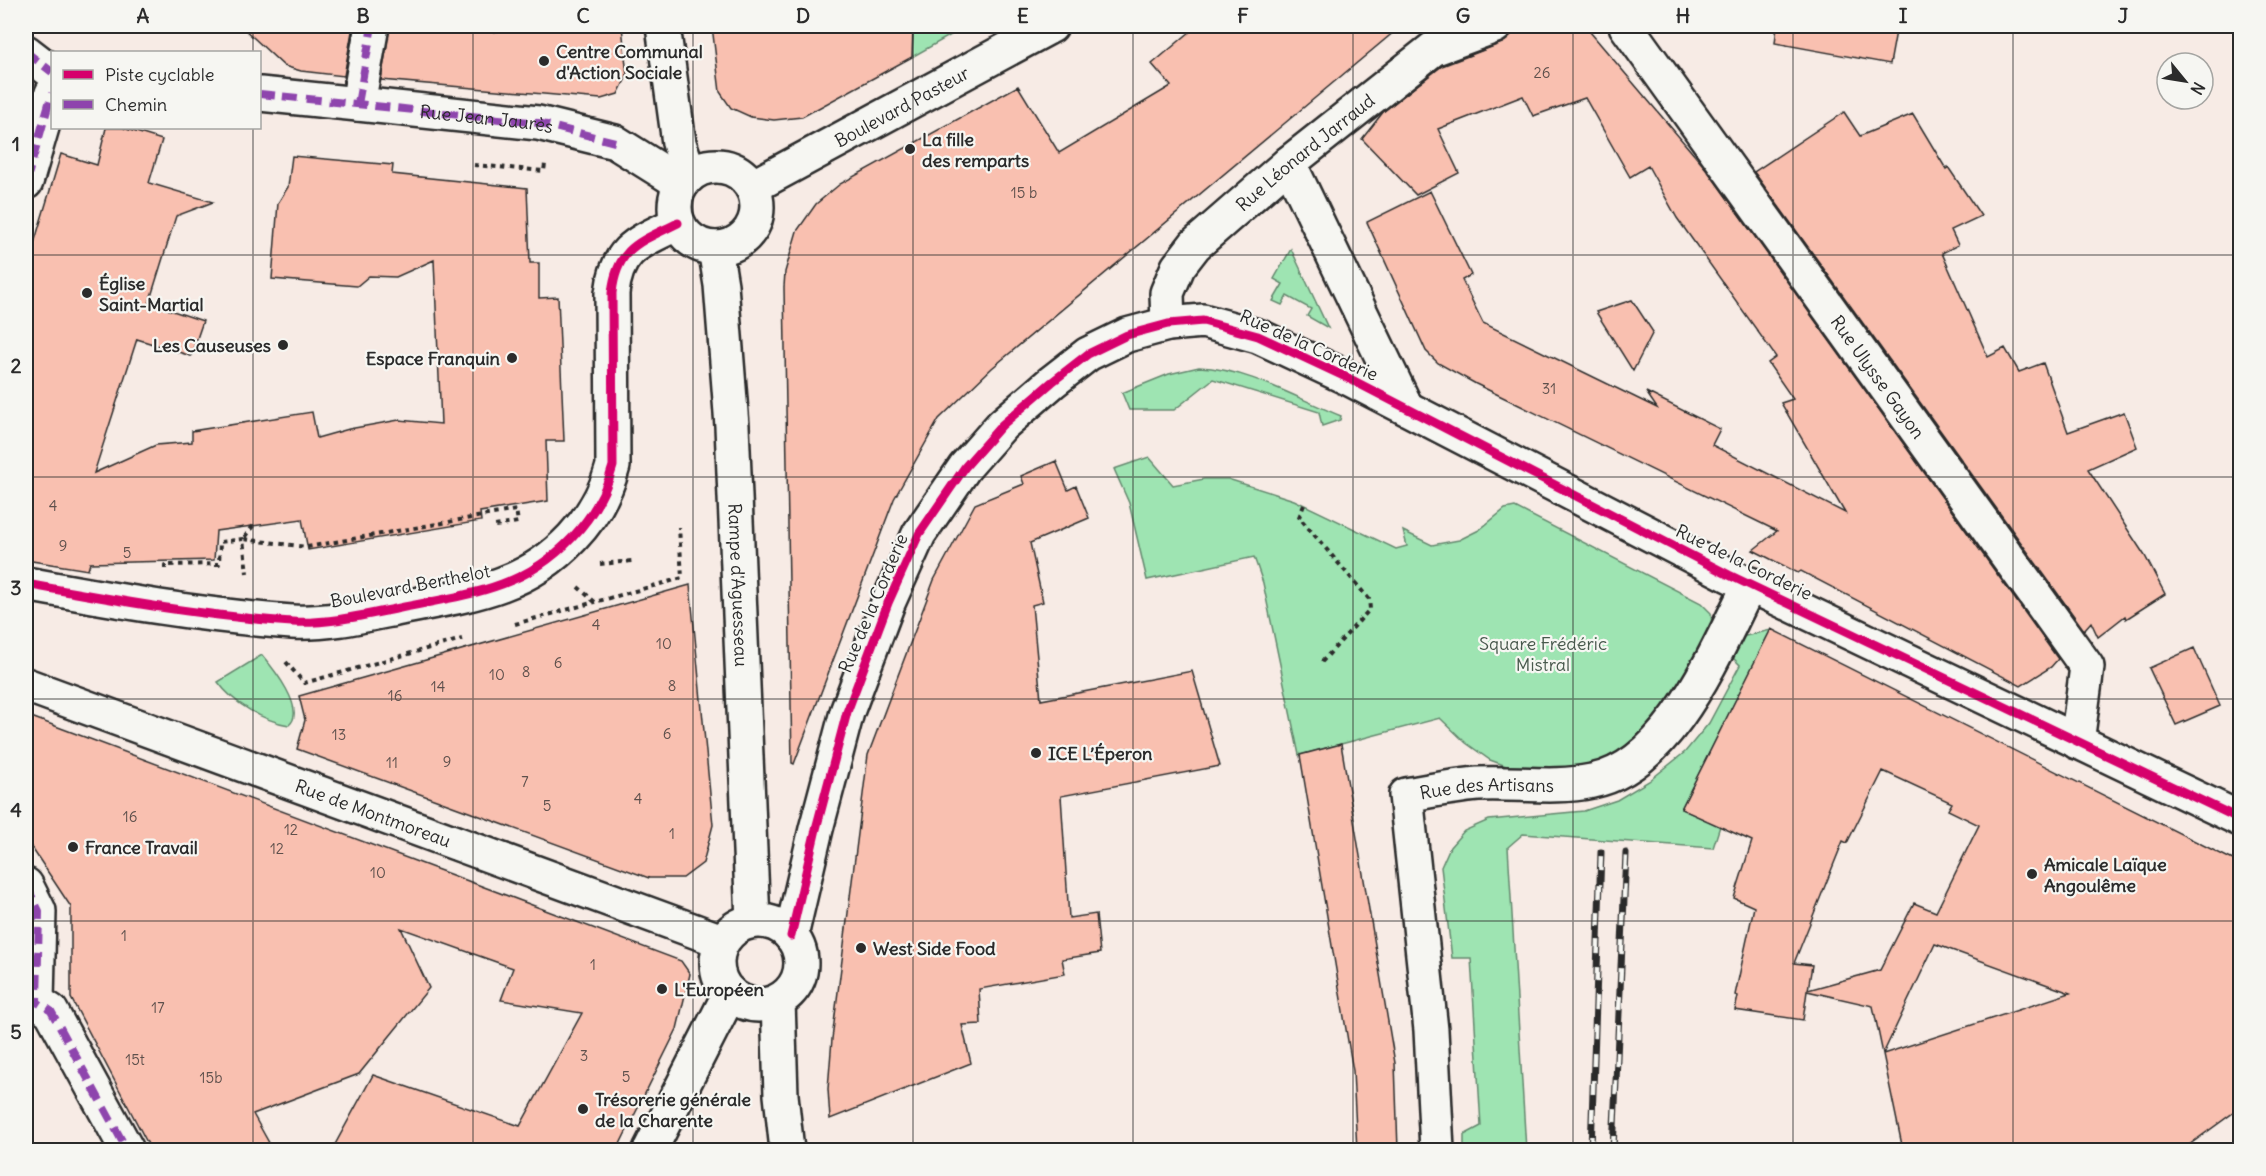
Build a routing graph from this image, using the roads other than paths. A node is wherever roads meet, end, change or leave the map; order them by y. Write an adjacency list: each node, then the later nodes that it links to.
1 (372, 26): 10 (street)
2 (663, 26): 12 (street)
3 (1051, 26): 14 (street, Boulevard Pasteur)
4 (1495, 26): 11 (street, Rue Léonard Jarraud)
5 (1626, 26): 22 (street, Rue Ulysse Gayon)
6 (26, 52): 7 (street)
7 (51, 71)
8 (270, 94): 10 (street, Rue Jean Jaurès)
9 (51, 96): 13 (street)
10 (358, 104): 12 (street, Rue Jean Jaurès)
11 (1288, 163): 17 (street, Rue Léonard Jarraud); 18 (street, Rue de la Corderie)
12 (686, 180): 14 (street); 15 (street)
13 (26, 182)
14 (752, 187): 16 (street)
15 (678, 223): 16 (street); 19 (street, Boulevard Berthelot)
16 (715, 248): 25 (street, Rampe d'Aguesseau)
17 (1168, 324): 18 (street, Rue de la Corderie); 26 (street, Rue de la Corderie)
18 (1406, 407): 20 (street, Rue de la Corderie)
19 (26, 584)
20 (1750, 584): 22 (street, Rue de la Corderie); 34 (street, Rue des Artisans)
21 (26, 685): 27 (street, Rue de Montmoreau)
22 (2077, 742): 23 (street, Rue de la Corderie)
23 (2241, 819)
24 (26, 885): 30 (street)
25 (753, 921): 26 (street); 27 (street)
26 (792, 936): 29 (street)
27 (722, 941): 28 (street)
28 (730, 993): 29 (street); 32 (street)
29 (778, 1000): 33 (street)
30 (31, 1003): 31 (street)
31 (127, 1150)
32 (650, 1150)
33 (787, 1150)
34 (1437, 1150)

